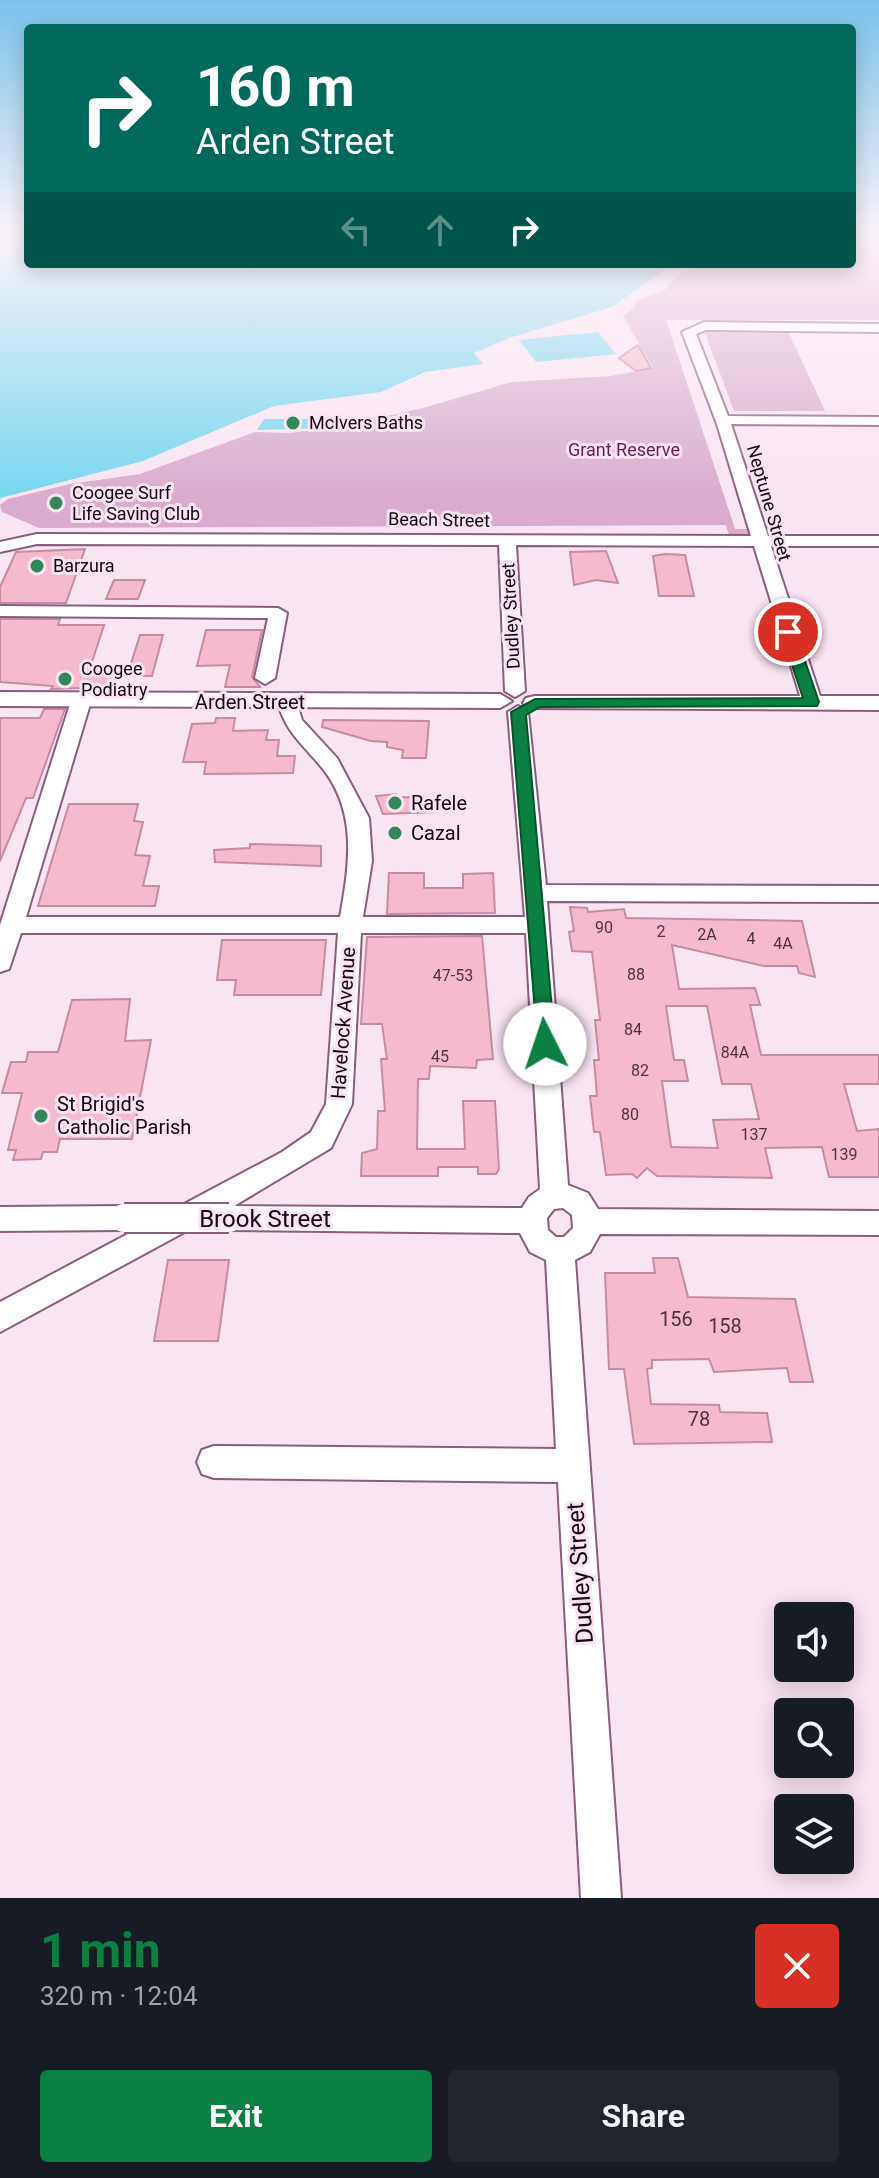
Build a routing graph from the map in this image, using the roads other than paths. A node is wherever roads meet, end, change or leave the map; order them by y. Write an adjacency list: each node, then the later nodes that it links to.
1 (879, 328): 2 (street, Neptune Street)
2 (723, 420): 3 (street); 5 (street, Neptune Street)
3 (879, 421)
4 (507, 541): 5 (street, Beach Street); 7 (street, Beach Street); 13 (street, Dudley Street)
5 (761, 541): 6 (street, Beach Street); 14 (street, Neptune Street)
6 (879, 541)
7 (0, 547)
8 (0, 611): 9 (street)
9 (265, 678)
10 (0, 699): 11 (main road, Arden Street)
11 (81, 701): 12 (main road, Arden Street); 19 (street)
12 (288, 702): 13 (main road, Arden Street); 18 (street, Havelock Avenue)
13 (517, 702): 14 (main road, Arden Street); 16 (street, Dudley Street)
14 (812, 702): 15 (main road, Arden Street)
15 (879, 703)
16 (535, 893): 17 (street); 20 (street, Dudley Street)
17 (879, 894)
18 (350, 924): 19 (street); 20 (street); 28 (street, Havelock Avenue)
19 (13, 925): 21 (street)
20 (537, 925): 22 (street, Dudley Street)
21 (0, 963)
22 (555, 1197): 24 (street); 25 (street)
23 (0, 1219): 24 (street, Brook Street, bridge)
24 (530, 1221): 27 (street)
25 (590, 1221): 26 (street); 27 (street)
26 (879, 1223)
27 (560, 1249): 30 (street, Dudley Street)
28 (0, 1318)
29 (214, 1462): 30 (street)
30 (574, 1466): 31 (street, Dudley Street)
31 (601, 1898)

